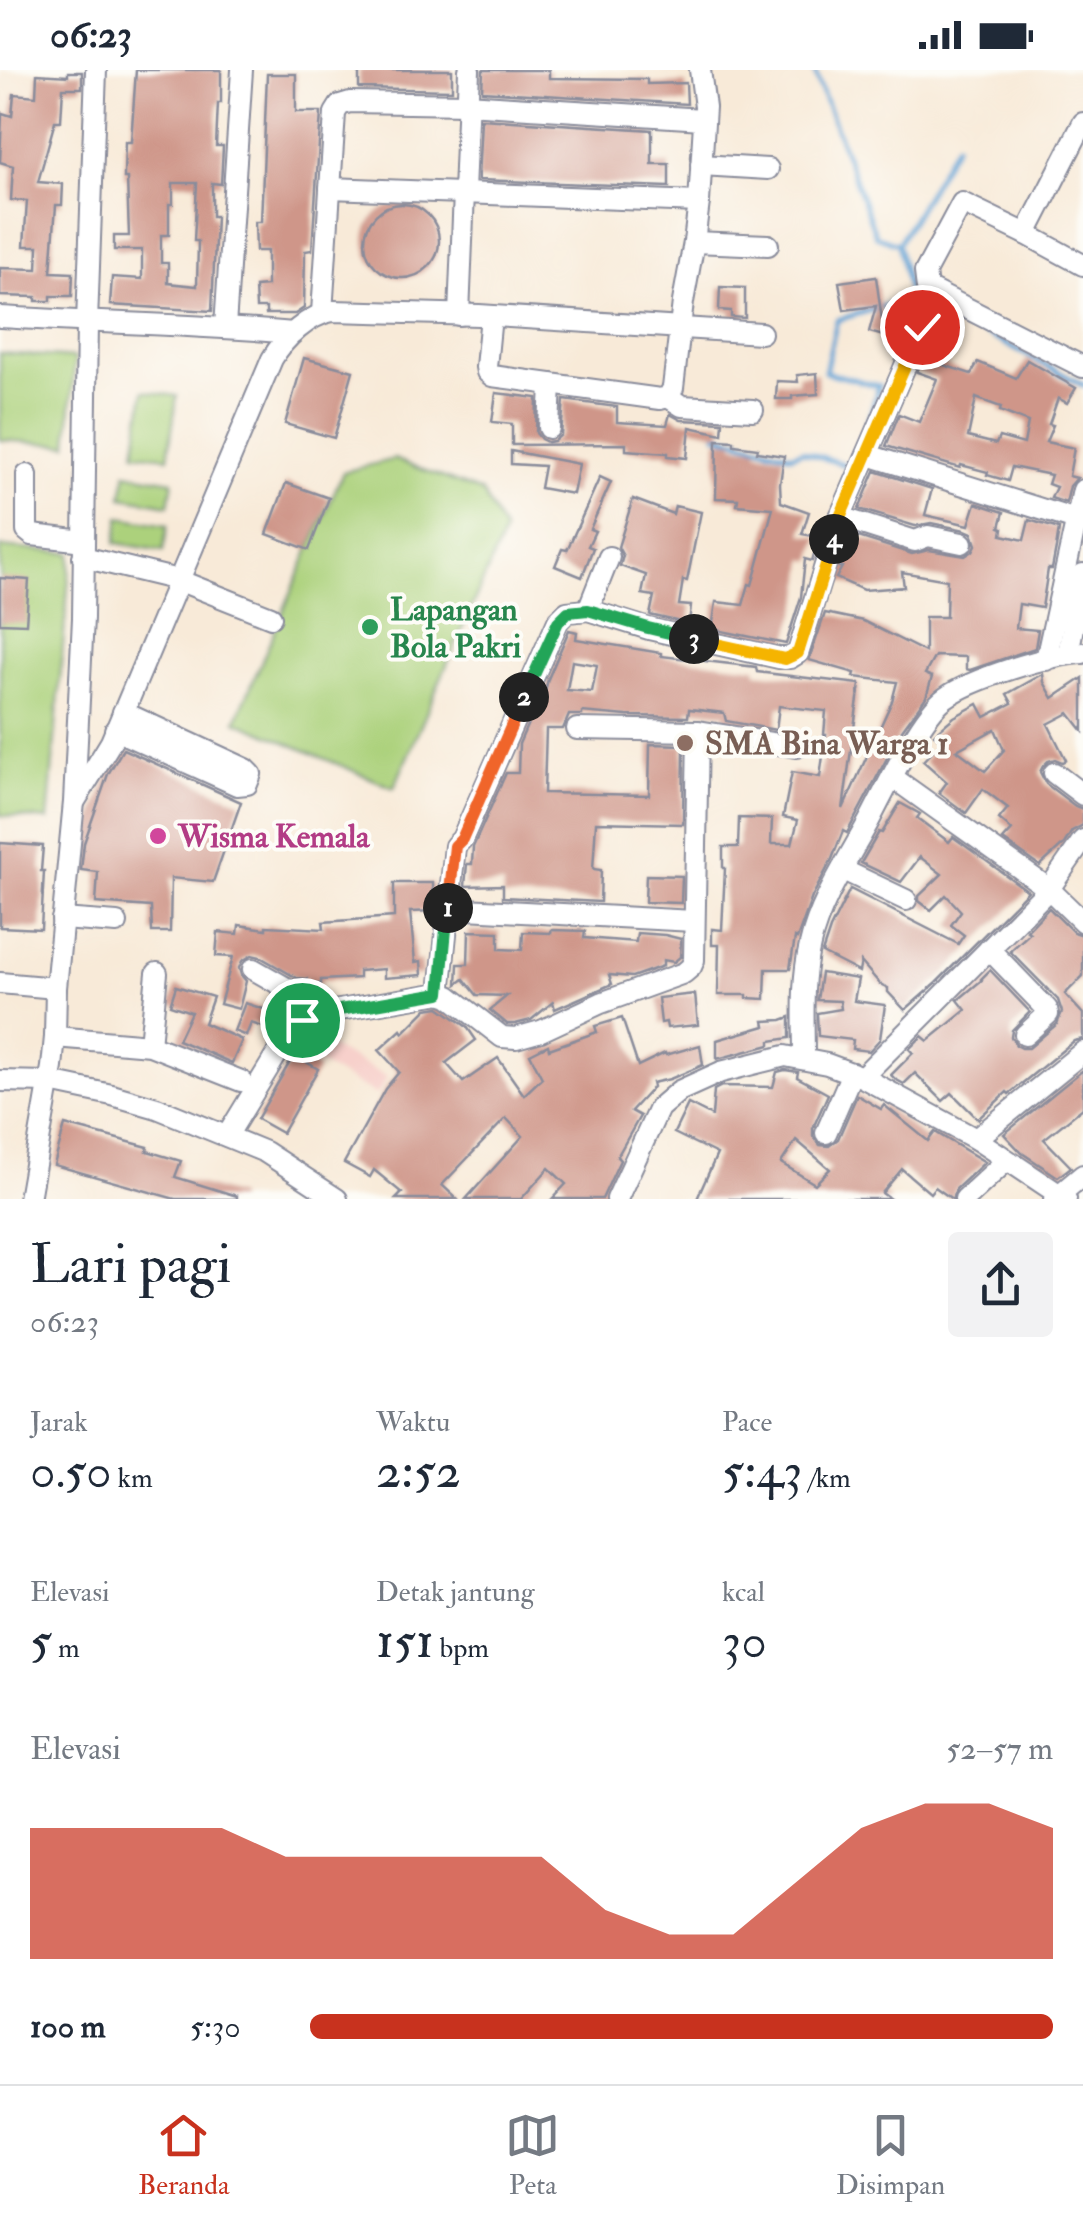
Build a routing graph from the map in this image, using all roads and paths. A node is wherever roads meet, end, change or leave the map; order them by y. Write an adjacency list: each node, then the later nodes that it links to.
1 (96, 70): 21 (street)
2 (242, 70): 22 (street)
3 (469, 70): 5 (street)
4 (700, 70): 6 (street)
5 (467, 104): 6 (street); 10 (street); 11 (street)
6 (703, 119): 8 (street)
7 (1083, 123): 13 (street)
8 (700, 164): 9 (street); 12 (street)
9 (768, 168)
10 (330, 188): 11 (street); 17 (street)
11 (464, 194): 12 (street); 18 (street)
12 (698, 202): 14 (street)
13 (1026, 234): 16 (street); 27 (street)
14 (694, 242): 15 (street); 23 (street)
15 (768, 245)
16 (1083, 265)
17 (322, 313): 18 (street); 25 (street)
18 (460, 314): 20 (street)
19 (0, 316): 21 (street)
20 (490, 316): 23 (street); 28 (street)
21 (87, 322): 22 (street); 38 (street)
22 (225, 326): 25 (street)
23 (681, 326): 26 (street); 29 (street)
24 (922, 327): 32 (street)
25 (293, 333): 41 (street)
26 (760, 333)
27 (1083, 366)
28 (551, 384): 29 (street); 31 (street)
29 (668, 397): 30 (street)
30 (753, 410)
31 (549, 428)
32 (868, 455): 35 (street); 36 (street)
33 (26, 475): 38 (street)
34 (1083, 490): 36 (street)
35 (840, 517): 37 (street); 42 (street)
36 (1076, 520): 45 (street)
37 (962, 544)
38 (84, 549): 41 (street); 53 (street)
39 (609, 556): 42 (street)
40 (1083, 574): 44 (street)
41 (178, 580): 43 (street); 46 (street)
42 (588, 610): 58 (street)
43 (272, 617)
44 (1076, 653): 45 (street)
45 (1046, 660): 51 (street)
46 (119, 721): 46 (street); 53 (street)
47 (578, 729): 48 (street)
48 (698, 731): 49 (street); 60 (street)
49 (797, 747)
50 (1054, 773): 52 (street)
51 (892, 778): 55 (street); 56 (street)
52 (1083, 795)
53 (74, 802): 59 (street)
54 (1083, 840): 56 (street)
55 (843, 870): 57 (street); 74 (street)
56 (1049, 889): 61 (street); 63 (street)
57 (906, 900)
58 (448, 908): 60 (street); 68 (street)
59 (62, 920): 62 (street); 67 (street)
60 (694, 922): 68 (street)
61 (1083, 922)
62 (117, 924)
63 (990, 949): 70 (street); 75 (street)
64 (253, 969): 69 (street)
65 (158, 972): 72 (street)
66 (0, 983): 67 (street)
67 (56, 988): 71 (street)
68 (440, 993): 69 (street)
69 (310, 1015): 80 (street)
70 (1025, 1034)
71 (55, 1037): 72 (street); 77 (street)
72 (150, 1044): 78 (street)
73 (1083, 1052): 81 (street)
74 (804, 1059): 75 (street); 87 (street)
75 (857, 1075): 79 (street); 81 (street)
76 (0, 1081): 77 (street)
77 (50, 1082): 80 (street); 85 (street)
78 (242, 1082)
79 (826, 1133)
80 (227, 1136): 86 (street)
81 (976, 1139): 82 (street)
82 (1006, 1161): 84 (street); 88 (street)
83 (1083, 1175): 84 (street)
84 (1059, 1198)
85 (29, 1199)
86 (337, 1199)
87 (618, 1199)
88 (964, 1199)

